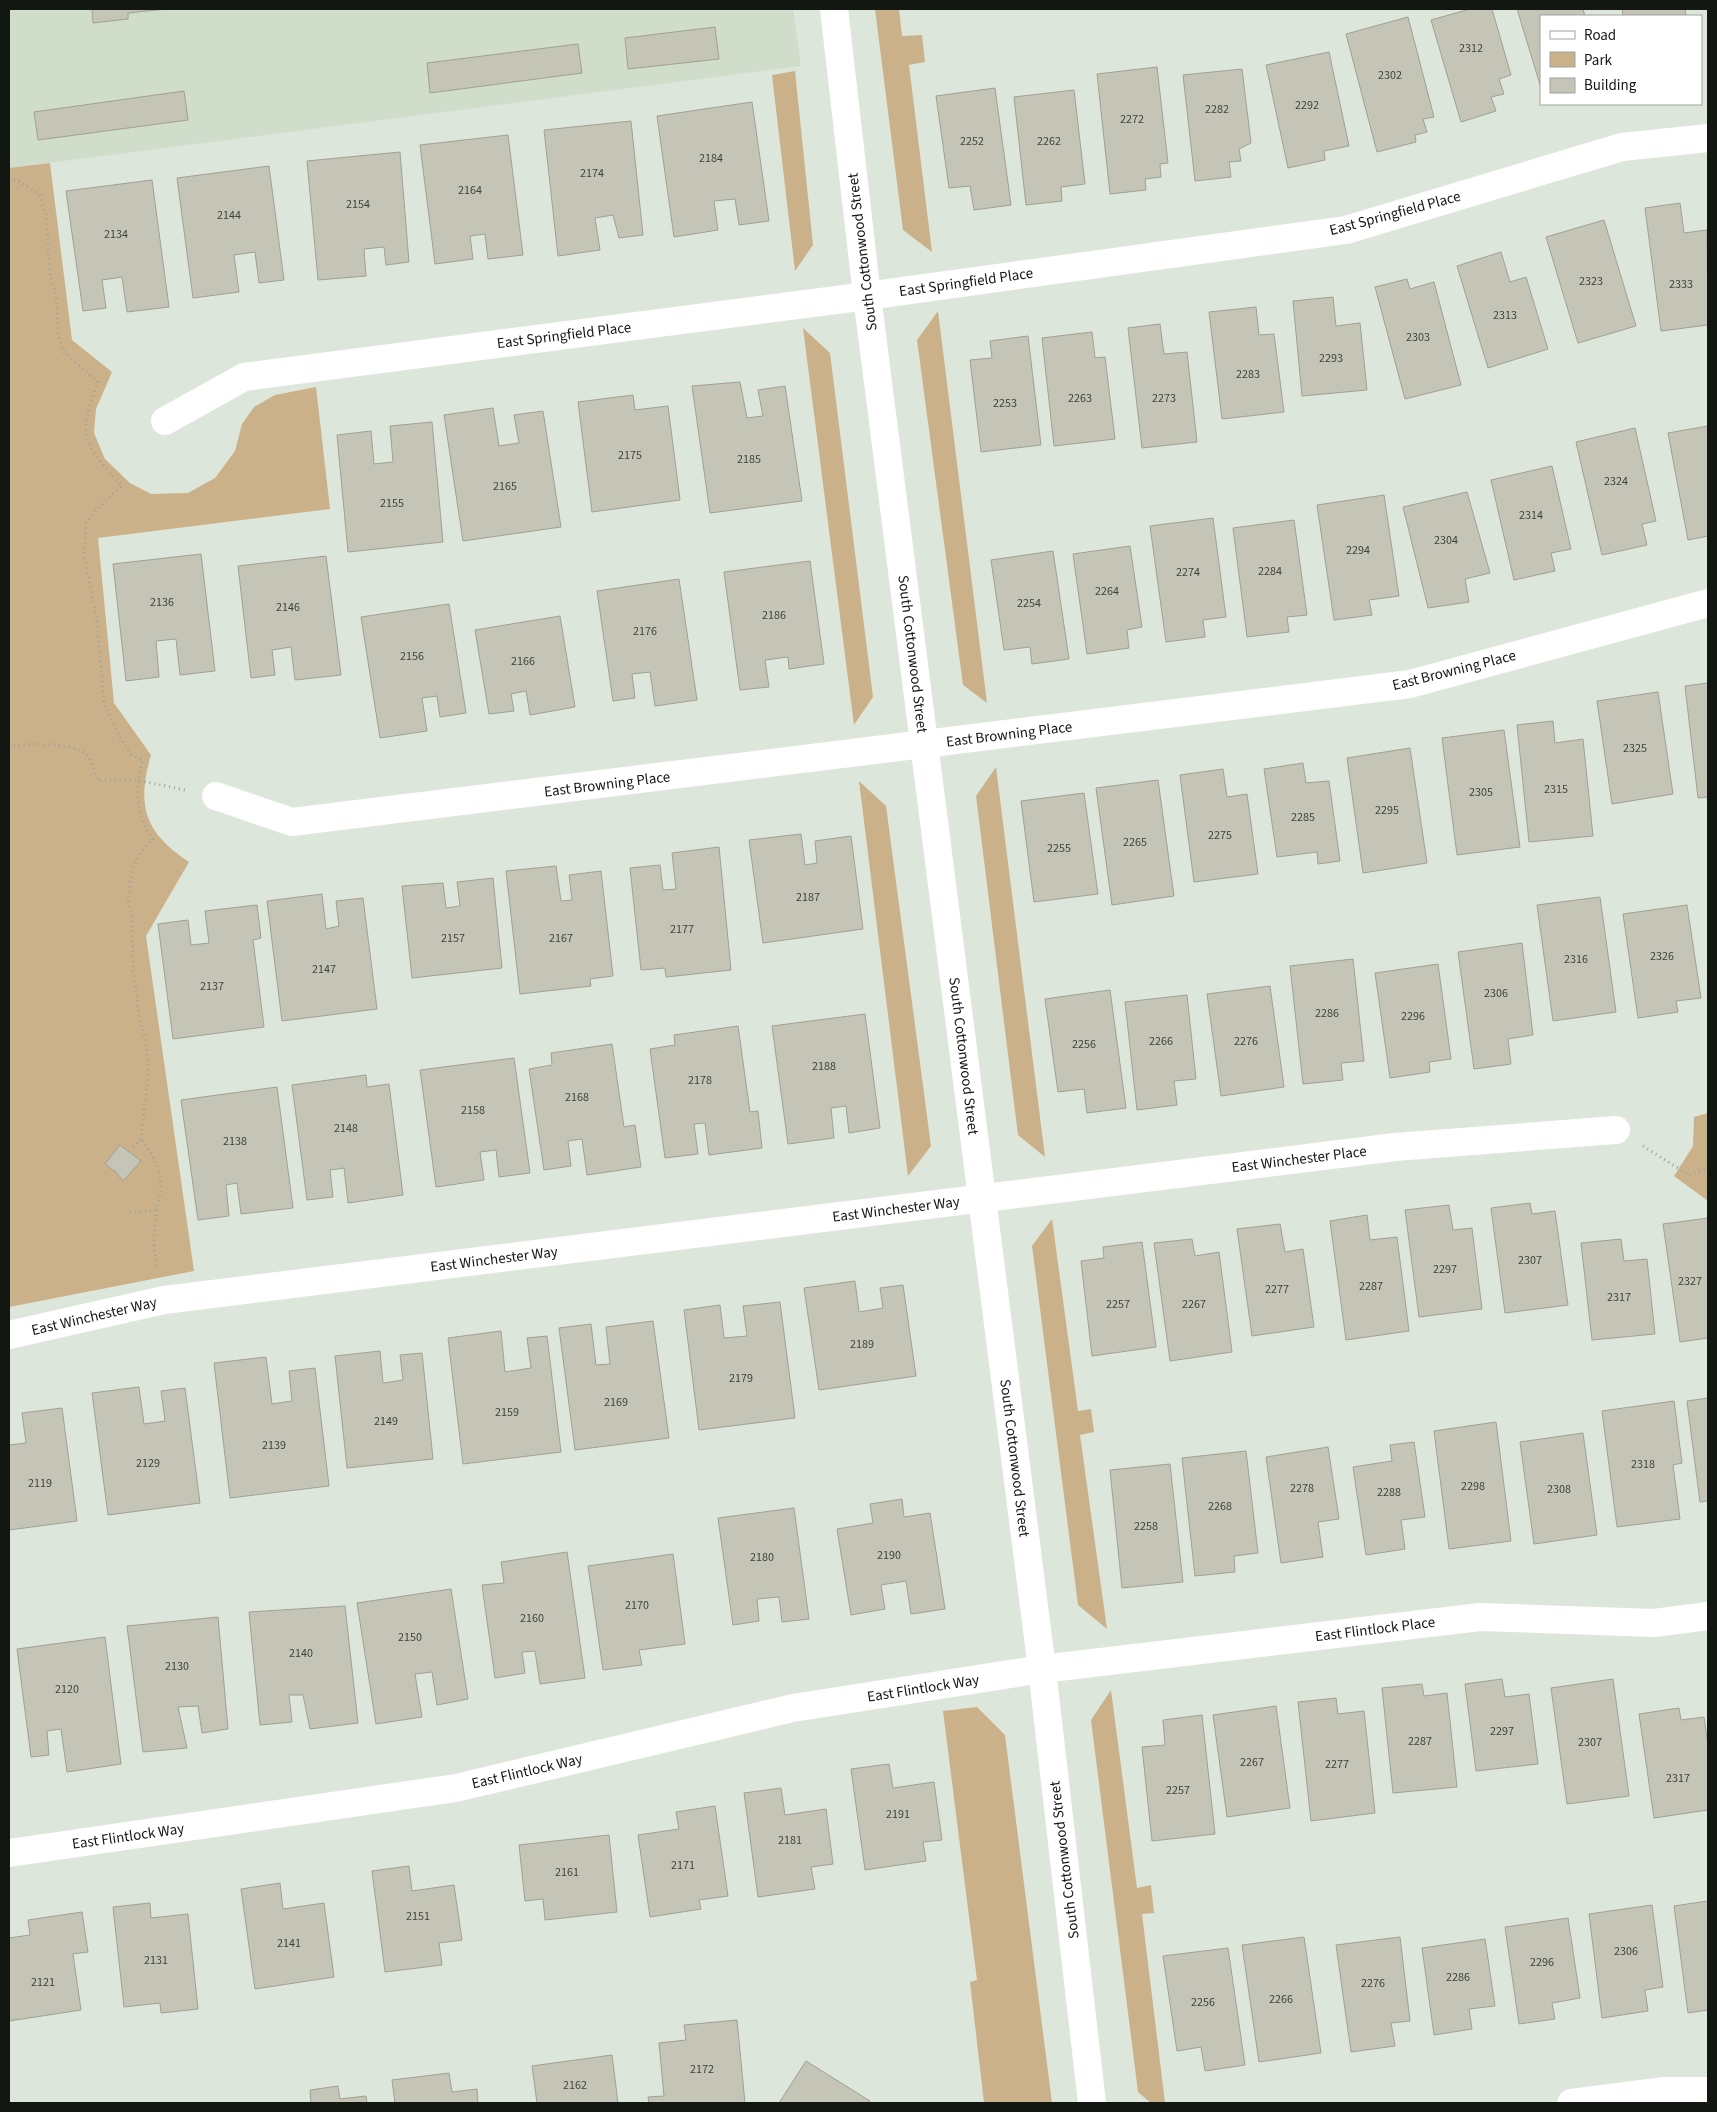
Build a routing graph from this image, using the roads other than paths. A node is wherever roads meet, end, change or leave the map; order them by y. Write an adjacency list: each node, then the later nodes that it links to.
1 (834, 9): 3 (street, South Cottonwood Street)
2 (1708, 138): 3 (street, East Springfield Place)
3 (867, 296): 4 (street, East Springfield Place); 6 (street, South Cottonwood Street)
4 (165, 421)
5 (1708, 603): 6 (street, East Browning Place)
6 (924, 745): 7 (street, East Browning Place); 9 (street, South Cottonwood Street)
7 (216, 796)
8 (1616, 1130): 9 (street, East Winchester Place)
9 (983, 1199): 10 (street, East Winchester Way); 12 (street, South Cottonwood Street)
10 (9, 1335)
11 (1708, 1616): 12 (street, East Flintlock Place)
12 (1042, 1669): 13 (street, East Flintlock Way); 15 (street, South Cottonwood Street)
13 (9, 1853)
14 (1708, 2091): 16 (street)
15 (1092, 2103)
16 (1571, 2103)

